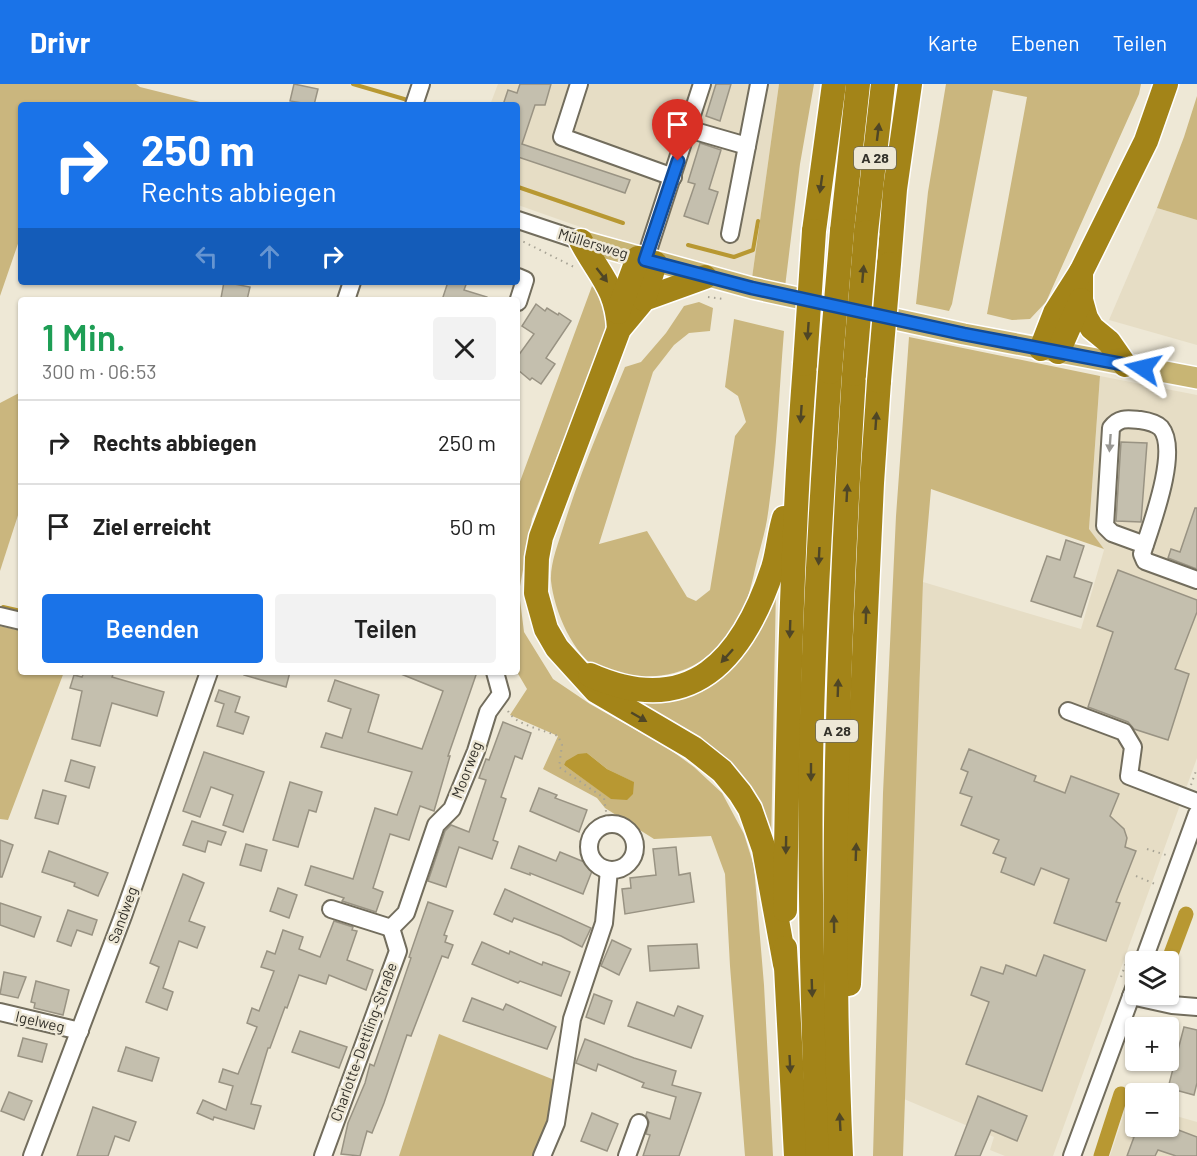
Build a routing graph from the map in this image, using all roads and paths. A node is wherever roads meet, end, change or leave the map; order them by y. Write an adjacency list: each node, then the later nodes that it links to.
1 (579, 84): 12 (street)
2 (702, 84): 10 (street)
3 (759, 84): 11 (street)
4 (834, 84): 28 (highway, one-way to 28, bridge)
5 (858, 84): 63 (highway, A 28, one-way to 63, bridge)
6 (884, 84): 56 (highway, A 28, one-way to 6, bridge)
7 (909, 84): 13 (highway)
8 (924, 84): 13 (highway)
9 (1166, 84): 18 (highway)
10 (688, 129): 11 (street); 12 (street)
11 (747, 146): 15 (street)
12 (673, 177): 17 (street)
13 (896, 189): 56 (highway, one-way to 13, bridge)
14 (520, 221): 16 (street, Müllersweg)
15 (730, 234)
16 (581, 241): 17 (main road, Müllersweg); 24 (highway, one-way to 24)
17 (646, 260): 19 (main road, Müllersweg); 22 (highway); 24 (highway)
18 (1081, 272): 23 (highway); 25 (highway)
19 (705, 277): 22 (highway); 25 (main road, Müllersweg)
20 (520, 278): 21 (street)
21 (520, 297)
22 (644, 299): 24 (highway)
23 (1081, 300): 25 (highway); 26 (highway)
24 (618, 320): 33 (highway)
25 (1050, 351): 26 (main road, Müllersweg)
26 (1125, 365): 27 (main road, Müllersweg)
27 (1197, 378)
28 (797, 465): 33 (highway, one-way to 33); 50 (highway, one-way to 50)
29 (1145, 545): 29 (street, one-way to 29); 30 (street)
30 (1197, 580)
31 (0, 616): 32 (street)
32 (18, 620)
33 (576, 670): 50 (highway, one-way to 50)
34 (207, 675): 55 (street, Sandweg)
35 (496, 675): 36 (street)
36 (501, 694): 41 (path); 48 (street, Moorweg)
37 (1068, 711): 39 (street)
38 (1197, 768): 39 (path)
39 (1192, 800)
40 (1197, 814): 49 (street)
41 (608, 825): 44 (street); 44 (street)
42 (1169, 846): 43 (path)
43 (1147, 849)
44 (609, 870): 60 (street)
45 (1158, 875): 46 (path)
46 (1136, 876)
47 (332, 909): 48 (street)
48 (391, 928): 59 (street, Charlotte-Dettling-Straße)
49 (1139, 951)
50 (785, 964): 62 (highway, one-way to 62)
51 (1125, 997): 65 (street)
52 (1172, 1005): 53 (street)
53 (1197, 1007)
54 (0, 1012): 55 (street, Igelweg)
55 (80, 1031): 58 (street, Sandweg)
56 (838, 1088): 64 (highway, A 28, one-way to 56)
57 (639, 1123): 61 (street)
58 (32, 1156)
59 (323, 1156)
60 (542, 1156)
61 (627, 1156)
62 (796, 1156)
63 (818, 1156)
64 (841, 1156)
65 (1072, 1156)

